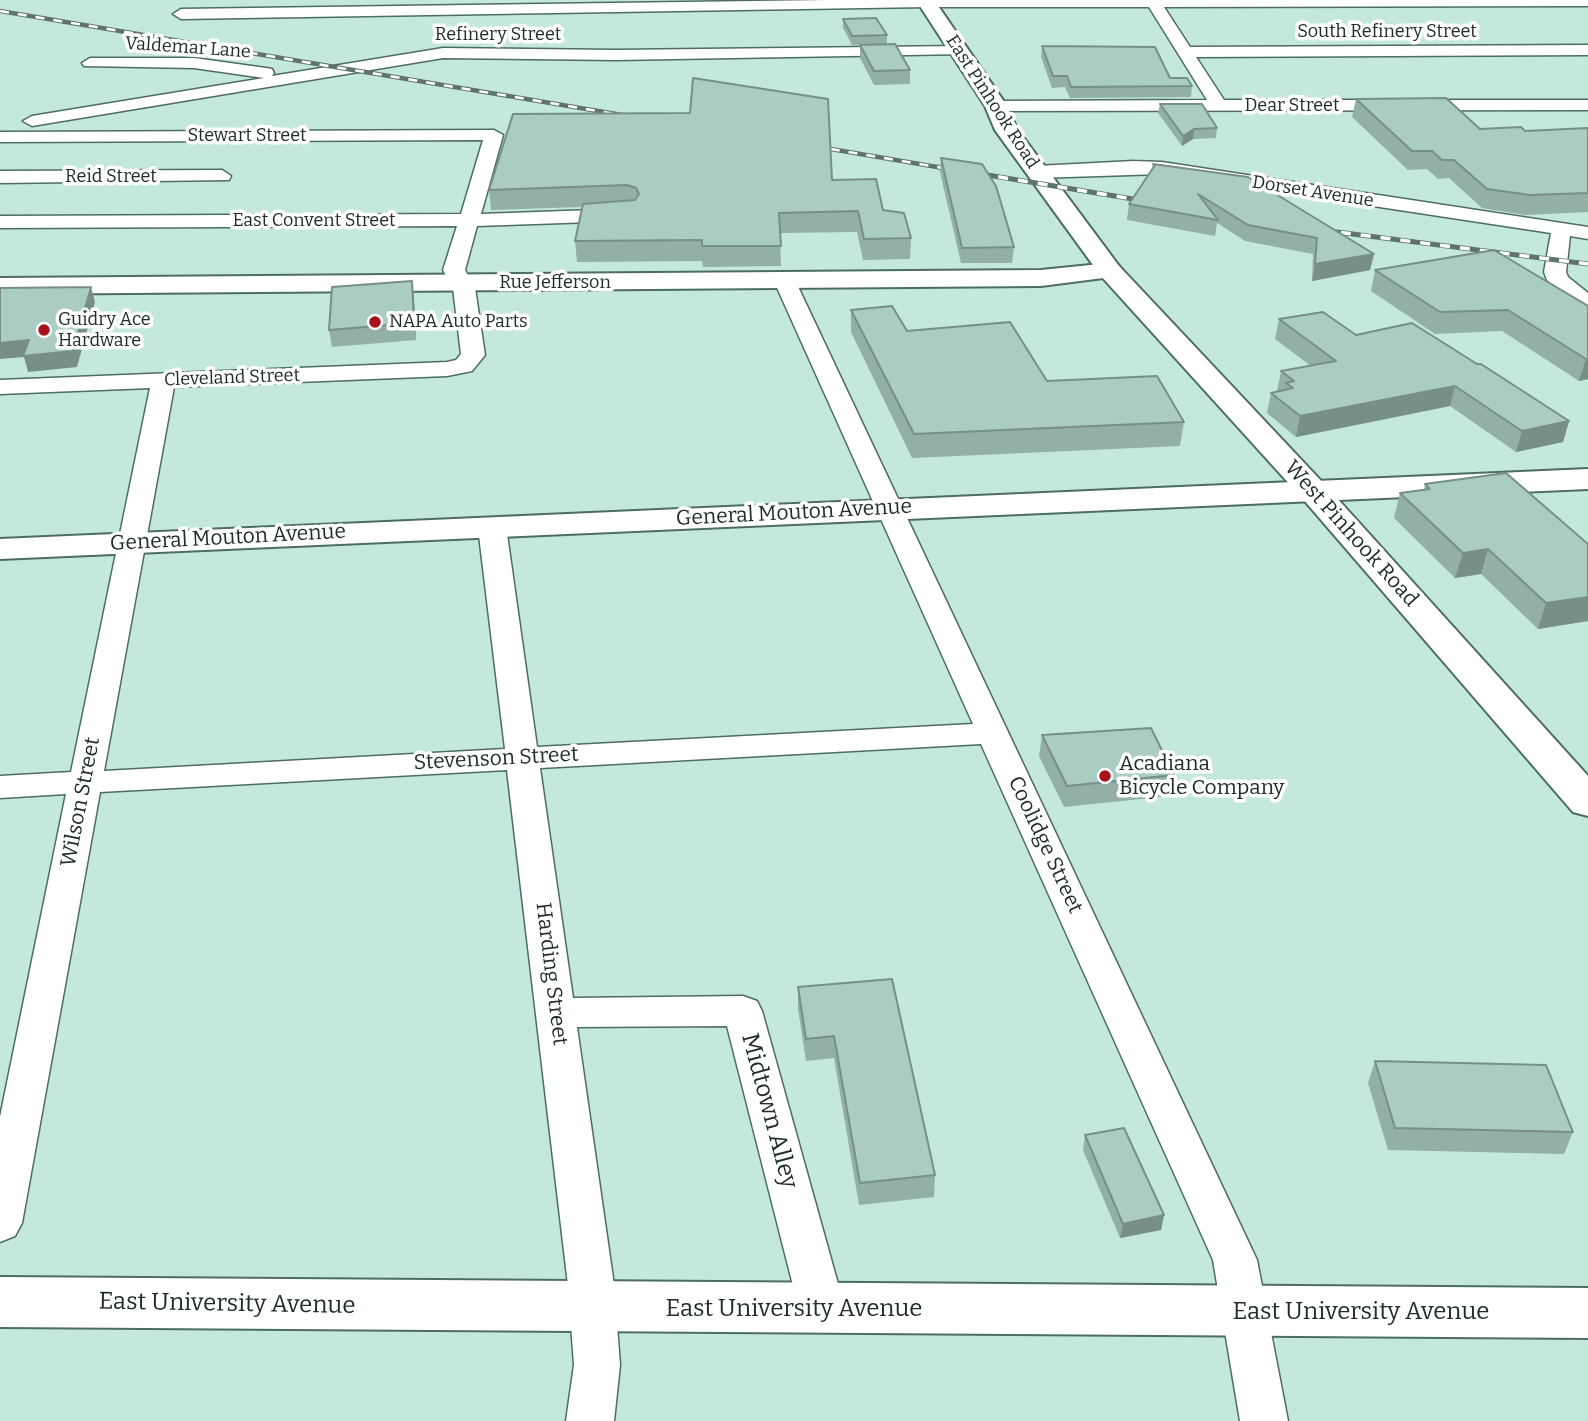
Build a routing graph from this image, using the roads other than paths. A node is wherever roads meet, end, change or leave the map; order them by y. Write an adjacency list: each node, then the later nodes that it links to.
1 (1362, 1): 4 (street); 5 (street)
2 (926, 2): 3 (street); 7 (street); 11 (main road, East Pinhook Road)
3 (1076, 2): 6 (street)
4 (1218, 2): 6 (street)
5 (1588, 2)
6 (1155, 4): 12 (street)
7 (447, 5): 8 (street); 9 (street)
8 (181, 15)
9 (444, 42): 11 (street, Refinery Street); 14 (street, Refinery Street)
10 (1588, 50): 12 (street, South Refinery Street)
11 (960, 51): 16 (main road, East Pinhook Road)
12 (1187, 51): 17 (street)
13 (90, 63): 14 (street, Valdemar Lane)
14 (283, 79): 18 (street, Refinery Street)
15 (1588, 105): 17 (street, Dear Street)
16 (996, 106): 17 (street, Dear Street); 20 (main road, East Pinhook Road)
17 (1219, 106)
18 (0, 127)
19 (0, 137): 24 (street, Stewart Street)
20 (1036, 172): 26 (street, Dorset Avenue); 28 (main road, East Pinhook Road)
21 (222, 176): 22 (street, Reid Street)
22 (0, 177)
23 (628, 214): 24 (street, East Convent Street)
24 (471, 220): 25 (street, East Convent Street); 30 (street)
25 (0, 222)
26 (1561, 231): 27 (street, Dorset Avenue); 32 (street)
27 (1588, 233)
28 (1110, 271): 29 (main road, Rue Jefferson); 36 (main road, West Pinhook Road)
29 (785, 281): 30 (main road, Rue Jefferson); 37 (street, Coolidge Street)
30 (462, 284): 31 (main road, Rue Jefferson); 33 (street, Cleveland Street)
31 (0, 286)
32 (1588, 304)
33 (163, 381): 34 (street, Cleveland Street); 39 (street, Wilson Street)
34 (0, 387)
35 (1588, 479): 36 (main road, General Mouton Avenue)
36 (1314, 492): 37 (main road, General Mouton Avenue); 45 (main road, West Pinhook Road)
37 (891, 508): 38 (main road, General Mouton Avenue); 41 (street, Coolidge Street)
38 (492, 527): 39 (main road, General Mouton Avenue); 42 (street, Harding Street)
39 (133, 542): 40 (main road, General Mouton Avenue); 43 (street, Wilson Street)
40 (0, 549)
41 (992, 733): 42 (street, Stevenson Street); 51 (street, Coolidge Street)
42 (524, 758): 43 (street, Stevenson Street); 46 (street, Harding Street)
43 (85, 783): 44 (street, Stevenson Street); 47 (street, Wilson Street)
44 (0, 787)
45 (1588, 802)
46 (556, 1013): 49 (street, Harding Street); 50 (street, Midtown Alley)
47 (0, 1223)
48 (0, 1302): 49 (main road, East University Avenue)
49 (593, 1308): 50 (main road, East University Avenue); 53 (street, Harding Street)
50 (822, 1309): 51 (main road, East University Avenue)
51 (1245, 1311): 52 (main road, East University Avenue); 54 (street, Coolidge Street)
52 (1588, 1313)
53 (590, 1421)
54 (1264, 1421)

